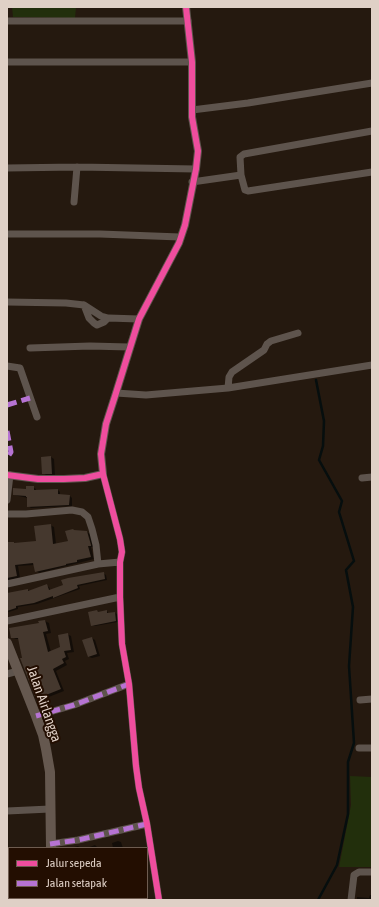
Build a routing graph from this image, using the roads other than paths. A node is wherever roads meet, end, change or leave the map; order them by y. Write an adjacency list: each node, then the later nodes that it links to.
1 (186, 7): 3 (street)
2 (7, 21): 3 (street)
3 (188, 21): 5 (street)
4 (7, 62): 5 (street)
5 (192, 62): 7 (street)
6 (372, 83): 7 (street)
7 (192, 110): 11 (street)
8 (372, 131): 13 (street)
9 (77, 167): 10 (street); 11 (street); 15 (street)
10 (7, 168)
11 (196, 169): 14 (street)
12 (372, 172): 13 (street)
13 (241, 175): 14 (street)
14 (192, 182): 17 (street)
15 (74, 202)
16 (7, 234): 17 (street)
17 (180, 238): 19 (street)
18 (7, 302): 19 (street)
19 (139, 319): 21 (street)
20 (298, 333): 25 (street)
21 (129, 347): 22 (street); 26 (street)
22 (30, 348)
23 (372, 365): 25 (street)
24 (7, 366): 27 (street)
25 (228, 388): 26 (street)
26 (116, 393): 28 (street)
27 (37, 417)
28 (103, 474): 29 (street); 34 (street)
29 (8, 475): 32 (street)
30 (372, 477): 31 (street)
31 (362, 478)
32 (7, 500)
33 (7, 514): 35 (street)
34 (120, 562): 35 (street); 37 (street)
35 (98, 564): 36 (street)
36 (7, 584)
37 (120, 597): 38 (street); 42 (street)
38 (7, 621)
39 (7, 643): 40 (main road, Jalan Airlangga)
40 (18, 671): 41 (street); 45 (main road, Jalan Airlangga)
41 (7, 674)
42 (129, 684): 45 (street); 50 (street)
43 (372, 699): 44 (street)
44 (360, 700)
45 (36, 716): 48 (main road, Jalan Airlangga)
46 (359, 748): 47 (street)
47 (372, 748)
48 (50, 809): 49 (street); 51 (main road, Jalan Airlangga)
49 (7, 811)
50 (146, 824): 51 (street); 53 (street)
51 (50, 846)
52 (372, 872): 54 (street)
53 (159, 900)
54 (351, 900)

